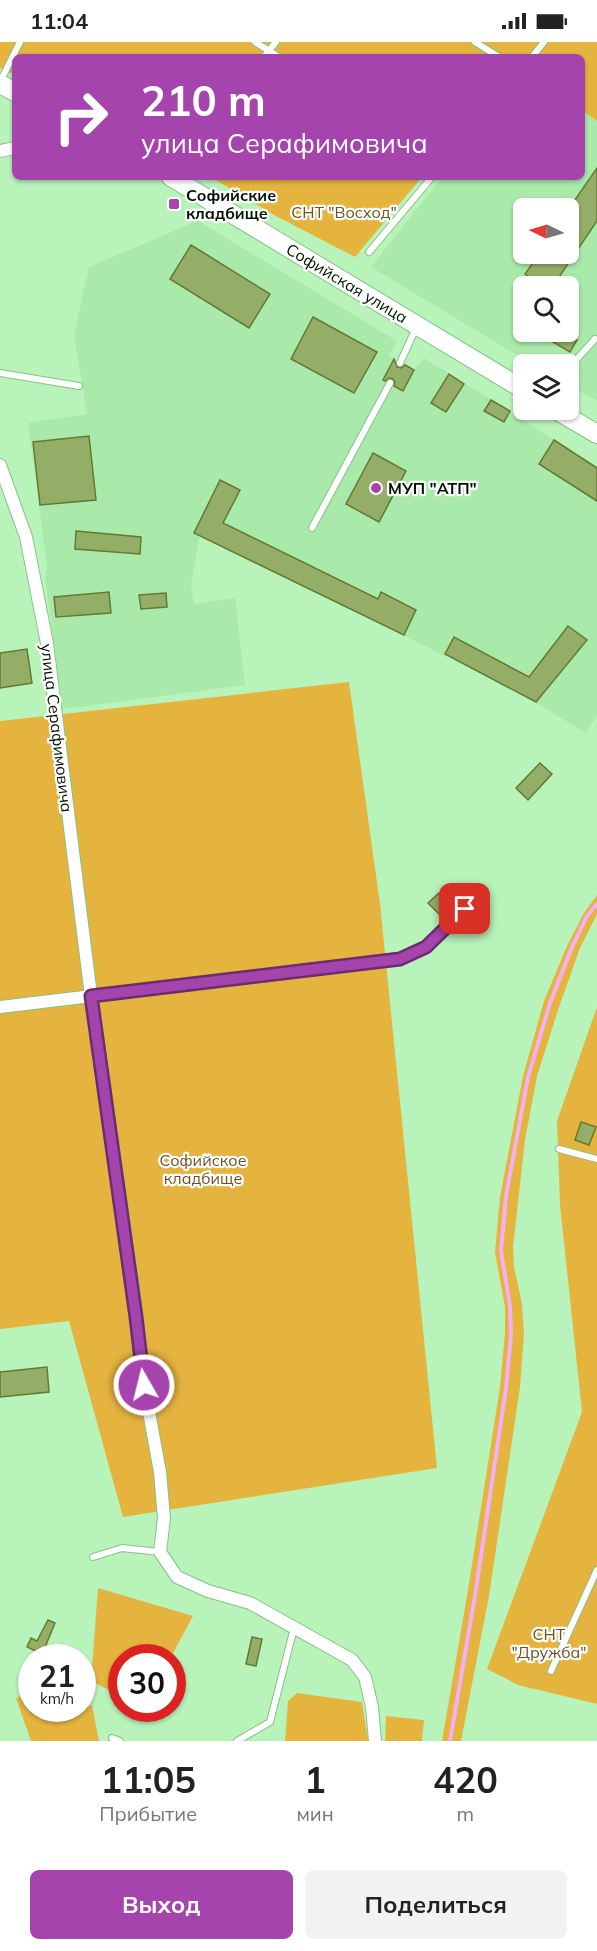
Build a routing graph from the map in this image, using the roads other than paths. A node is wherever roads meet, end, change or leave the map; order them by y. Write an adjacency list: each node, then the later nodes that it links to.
1 (255, 42): 5 (lane)
2 (276, 42): 5 (lane)
3 (475, 42): 8 (lane)
4 (544, 42): 9 (lane)
5 (269, 51): 6 (lane); 7 (lane)
6 (266, 54)
7 (274, 54)
8 (494, 54)
9 (534, 54)
10 (12, 58): 11 (lane)
11 (0, 83)
12 (176, 180): 15 (main road, Софийская улица)
13 (429, 180): 14 (lane)
14 (369, 252)
15 (417, 325): 18 (lane); 21 (main road, Софийская улица)
16 (595, 339): 17 (lane)
17 (579, 357)
18 (400, 363)
19 (0, 373): 22 (lane)
20 (390, 383): 26 (lane)
21 (513, 383)
22 (79, 386)
23 (573, 420): 24 (main road)
24 (597, 434)
25 (0, 465): 28 (street, улица Серафимовича)
26 (312, 528)
27 (465, 909): 28 (street)
28 (91, 996): 29 (street); 32 (street, улица Серафимовича)
29 (0, 1007)
30 (559, 1149): 31 (lane)
31 (597, 1159)
32 (160, 1552): 33 (lane); 35 (street)
33 (93, 1557)
34 (597, 1570): 36 (lane)
35 (294, 1628): 39 (lane); 40 (street)
36 (551, 1671)
37 (112, 1738): 38 (lane)
38 (120, 1741)
39 (237, 1741)
40 (375, 1741)

